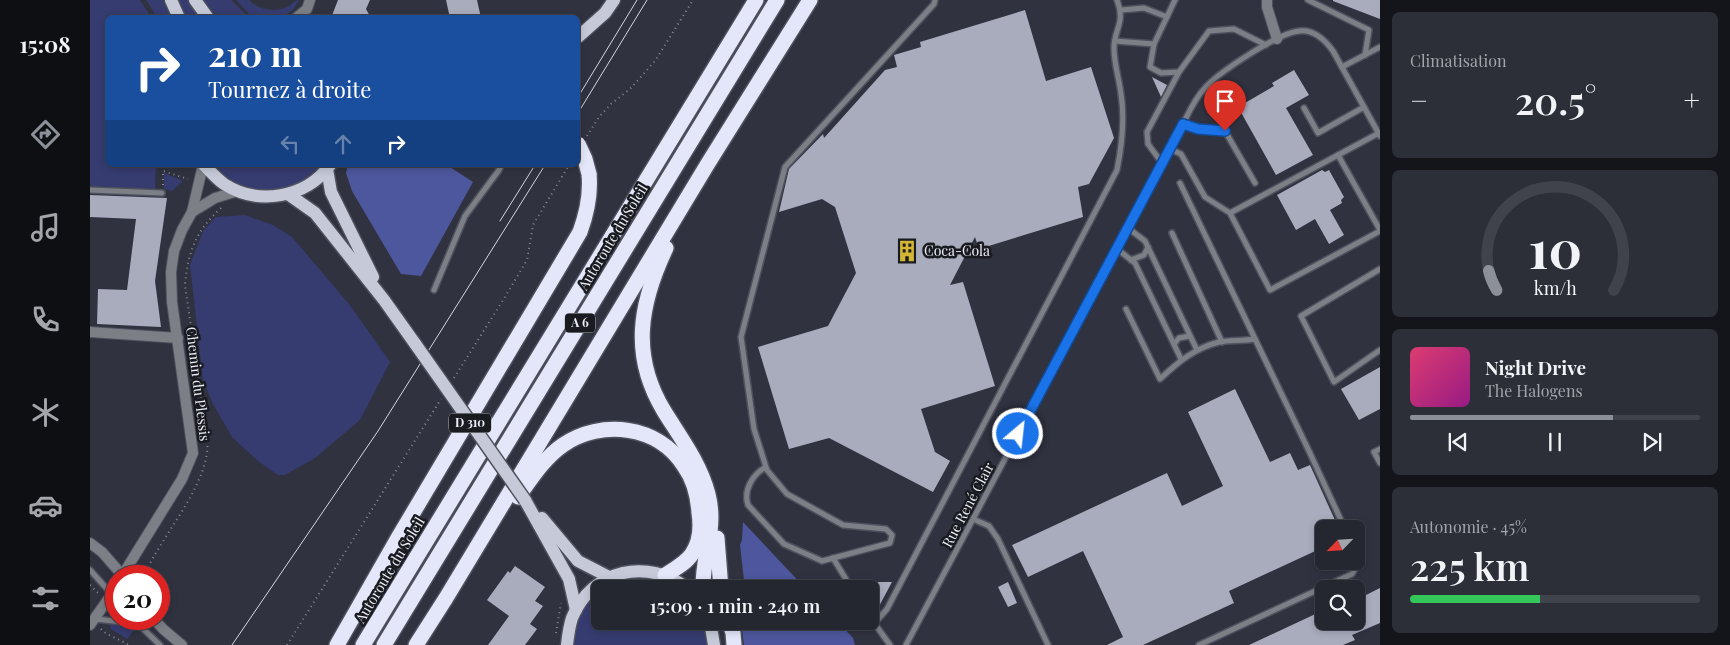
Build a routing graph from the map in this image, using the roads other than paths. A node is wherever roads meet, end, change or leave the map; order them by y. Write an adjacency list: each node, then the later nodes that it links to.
1 (171, 0): 13 (main road)
2 (195, 0): 14 (main road)
3 (614, 0): 16 (main road)
4 (756, 0): 99 (highway, Autoroute du Soleil / A 6)
5 (777, 0): 100 (highway, Autoroute du Soleil / A 6)
6 (810, 0): 23 (highway)
7 (935, 0): 67 (lane)
8 (1117, 0): 12 (lane)
9 (1175, 0): 15 (lane)
10 (1267, 0): 17 (street)
11 (1308, 0): 22 (lane)
12 (1121, 10): 15 (lane); 18 (lane)
13 (178, 15)
14 (206, 15)
15 (1167, 17): 19 (lane)
16 (580, 35)
17 (1276, 38): 20 (lane, Rue René Clair); 24 (lane, Rue René Clair)
18 (1115, 41): 19 (lane); 88 (lane)
19 (1154, 44): 25 (lane)
20 (1266, 45): 25 (lane); 28 (lane, Rue René Clair)
21 (1380, 47): 22 (lane)
22 (1365, 55): 24 (lane)
23 (770, 66): 69 (highway); 85 (highway)
24 (1342, 67): 26 (lane, Rue René Clair)
25 (1180, 72): 33 (lane)
26 (1364, 107): 27 (lane); 29 (lane, Rue René Clair)
27 (1304, 108)
28 (1183, 124): 31 (lane, Rue René Clair); 38 (lane)
29 (1379, 134): 32 (lane)
30 (581, 141): 98 (highway, bridge)
31 (1170, 149): 33 (lane, Rue René Clair); 45 (lane)
32 (1338, 155): 45 (lane); 47 (lane)
33 (1162, 163): 46 (lane, Rue René Clair)
34 (203, 167): 44 (street, Chemin du Plessis)
35 (206, 167): 41 (main road)
36 (328, 167): 43 (main road); 54 (main road, D 310)
37 (500, 167): 53 (lane)
38 (1255, 183)
39 (1180, 184): 59 (lane)
40 (90, 190): 42 (lane)
41 (238, 191): 43 (main road); 44 (street)
42 (162, 193)
43 (288, 194): 54 (main road, D 310)
44 (192, 212): 58 (street, Chemin du Plessis)
45 (1230, 213): 47 (lane)
46 (1128, 228): 49 (lane); 50 (lane, Rue René Clair)
47 (1380, 231)
48 (1172, 233): 60 (lane)
49 (1148, 247): 51 (lane); 57 (lane)
50 (1117, 249): 51 (lane); 70 (lane, Rue René Clair)
51 (1131, 260): 61 (lane)
52 (1380, 269): 63 (lane)
53 (434, 290)
54 (384, 300): 68 (main road, D 310, bridge)
55 (1126, 309): 64 (lane)
56 (90, 332): 58 (street)
57 (1190, 336): 61 (lane); 62 (lane)
58 (178, 338): 75 (street, Chemin du Plessis)
59 (1255, 339): 60 (lane); 71 (lane)
60 (1222, 342): 62 (lane)
61 (1174, 344): 64 (lane)
62 (1197, 350): 64 (lane)
63 (1380, 350)
64 (1181, 359)
65 (1380, 448): 66 (lane)
66 (1380, 463)
67 (766, 467): 73 (lane); 73 (lane)
68 (525, 500): 79 (main road, D 310); 87 (main road, D 310)
69 (711, 507): 81 (highway); 82 (highway)
70 (973, 519): 95 (lane, Rue René Clair); 106 (lane)
71 (1341, 520)
72 (90, 543): 74 (street)
73 (833, 558): 83 (lane)
74 (113, 565)
75 (130, 565)
76 (90, 570): 84 (lane)
77 (1354, 570): 107 (lane)
78 (665, 574): 79 (main road); 80 (main road); 85 (highway)
79 (609, 577): 87 (main road)
80 (674, 580)
81 (704, 580)
82 (720, 580)
83 (846, 580)
84 (105, 584)
85 (446, 598): 101 (highway)
86 (105, 609): 89 (street)
87 (576, 610): 102 (main road)
88 (879, 618)
89 (95, 624)
90 (144, 630): 96 (lane)
91 (164, 630): 97 (street)
92 (712, 630): 103 (main road)
93 (732, 630): 104 (highway)
94 (879, 630): 105 (lane)
95 (907, 643)
96 (160, 645)
97 (182, 645)
98 (337, 645)
99 (363, 645)
100 (384, 645)
101 (416, 645)
102 (568, 645)
103 (714, 645)
104 (734, 645)
105 (890, 645)
106 (1048, 645)
107 (1199, 645)

